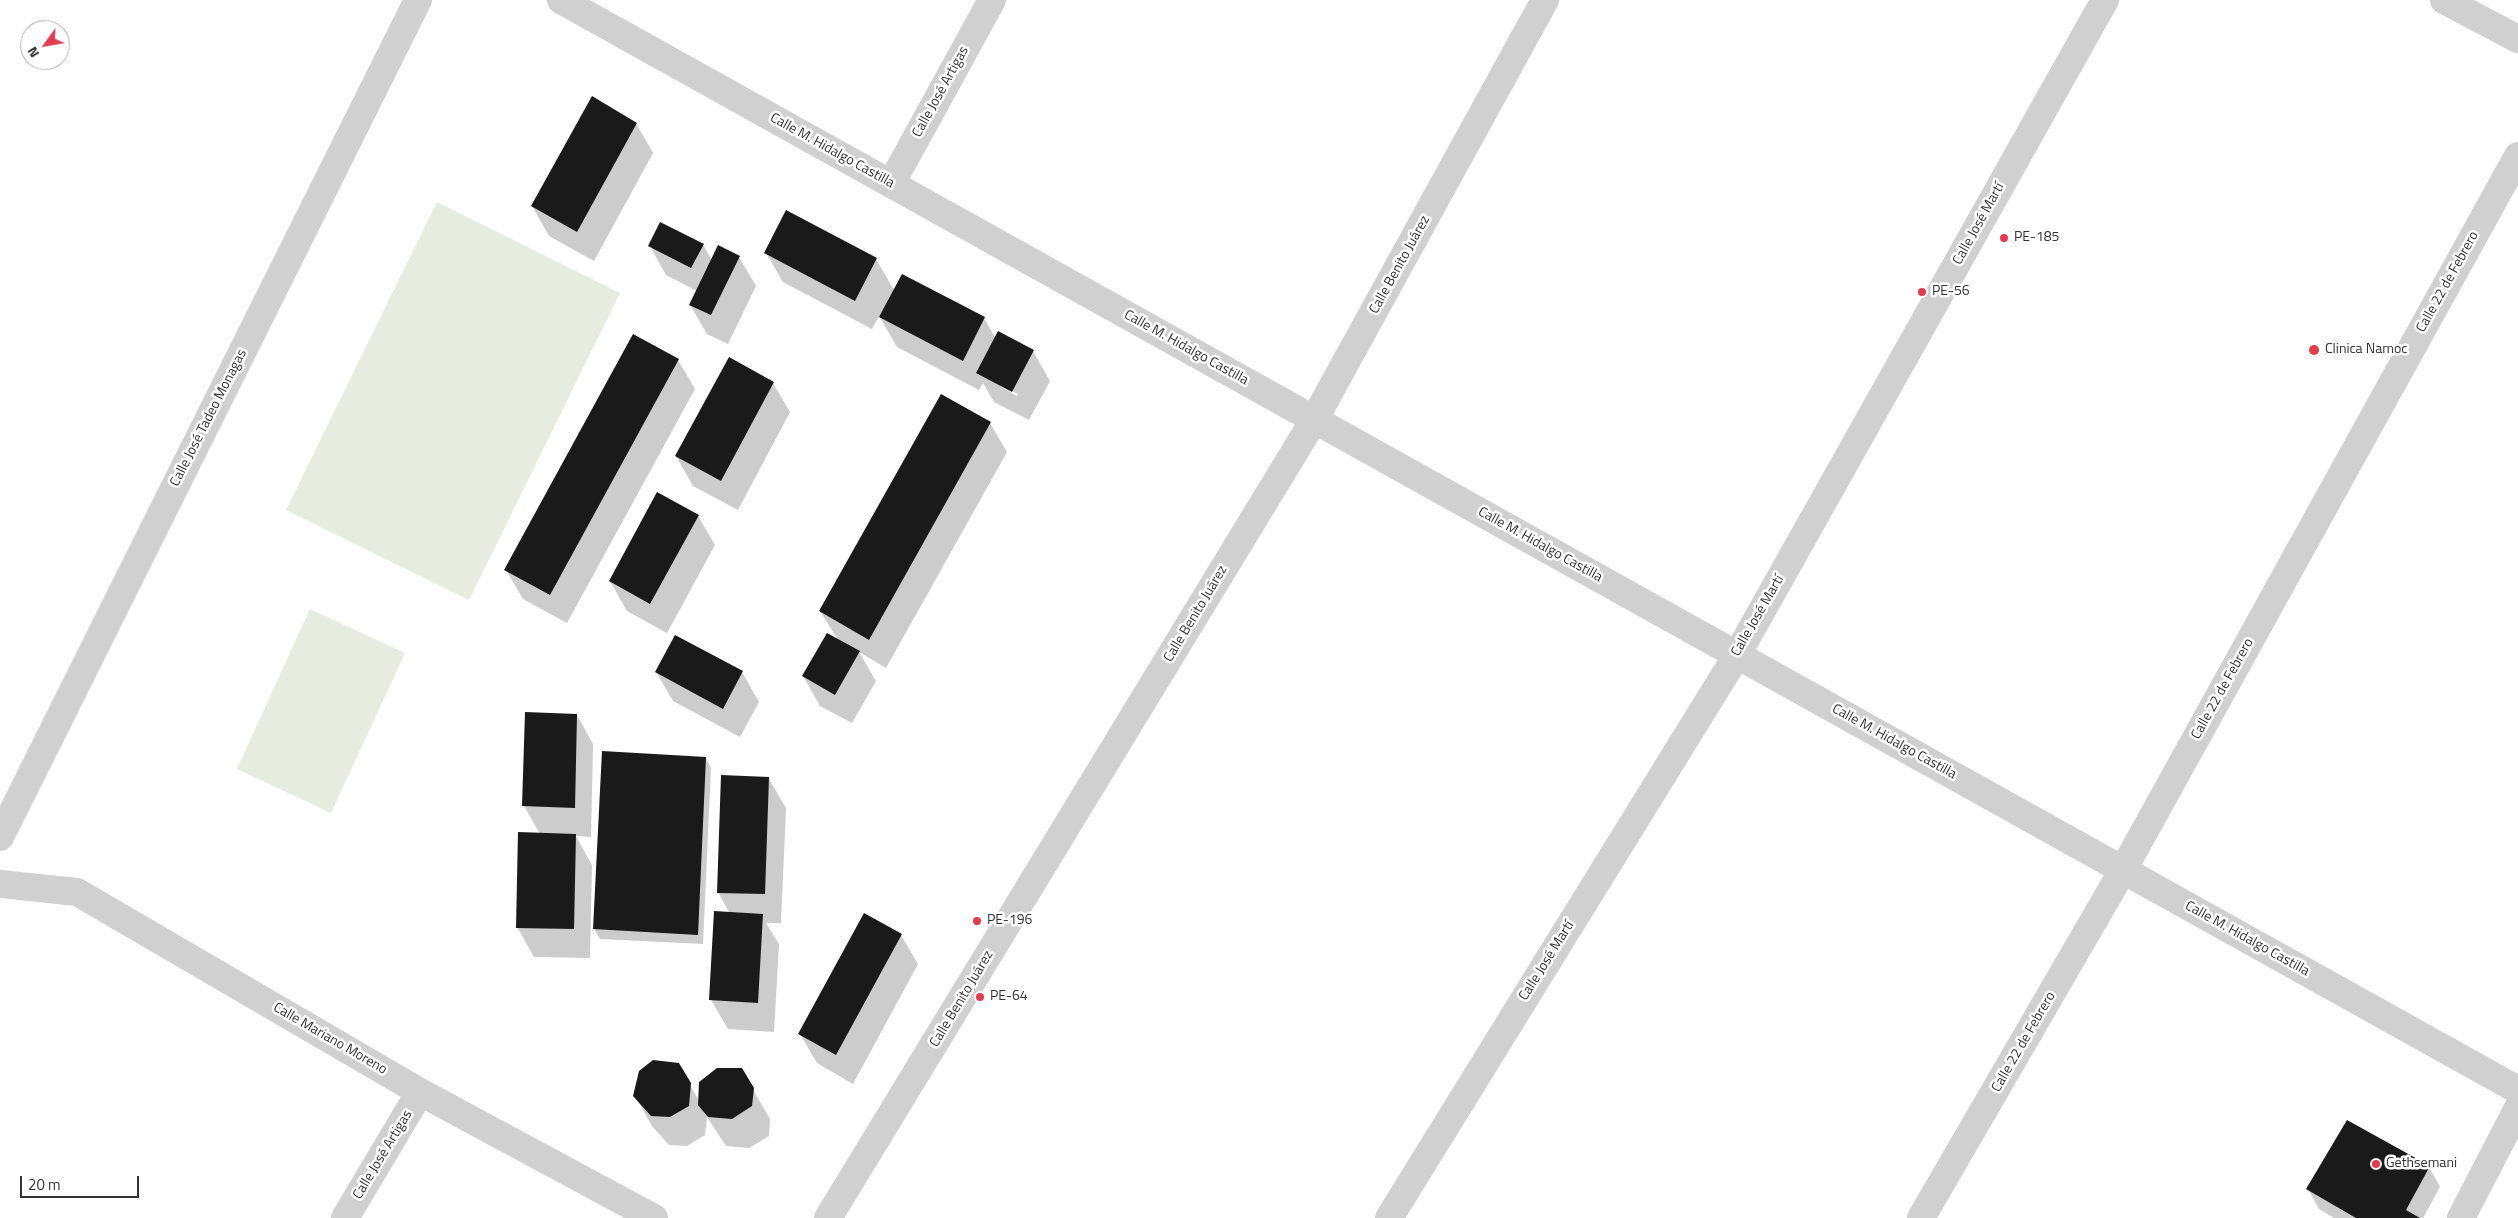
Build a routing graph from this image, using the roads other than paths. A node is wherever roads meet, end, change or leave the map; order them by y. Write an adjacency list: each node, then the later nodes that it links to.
1 (418, 0): 12 (street, Calle José Tadeo Monagas)
2 (561, 0): 9 (street, Calle M. Hidalgo Castilla)
3 (992, 0): 9 (street, Calle José Artigas)
4 (1545, 0): 10 (street, Calle Benito Juárez)
5 (2105, 0): 11 (street, Calle José Martí)
6 (2444, 0): 7 (street)
7 (2518, 39)
8 (2518, 156): 13 (street, Calle 22 de Febrero)
9 (891, 184): 10 (street, Calle M. Hidalgo Castilla)
10 (1314, 420): 11 (street, Calle M. Hidalgo Castilla); 20 (street, Calle Benito Juárez)
11 (1737, 655): 13 (street, Calle M. Hidalgo Castilla); 21 (street, Calle José Martí)
12 (0, 836)
13 (2123, 870): 15 (street, Calle M. Hidalgo Castilla); 22 (street, Calle 22 de Febrero)
14 (0, 884): 16 (street, Calle Mariano Moreno)
15 (2518, 1090)
16 (420, 1092): 18 (street, Calle José Artigas); 19 (street, Calle Mariano Moreno)
17 (2518, 1108): 23 (street)
18 (345, 1218)
19 (654, 1218)
20 (828, 1218)
21 (1389, 1218)
22 (1922, 1218)
23 (2461, 1218)

